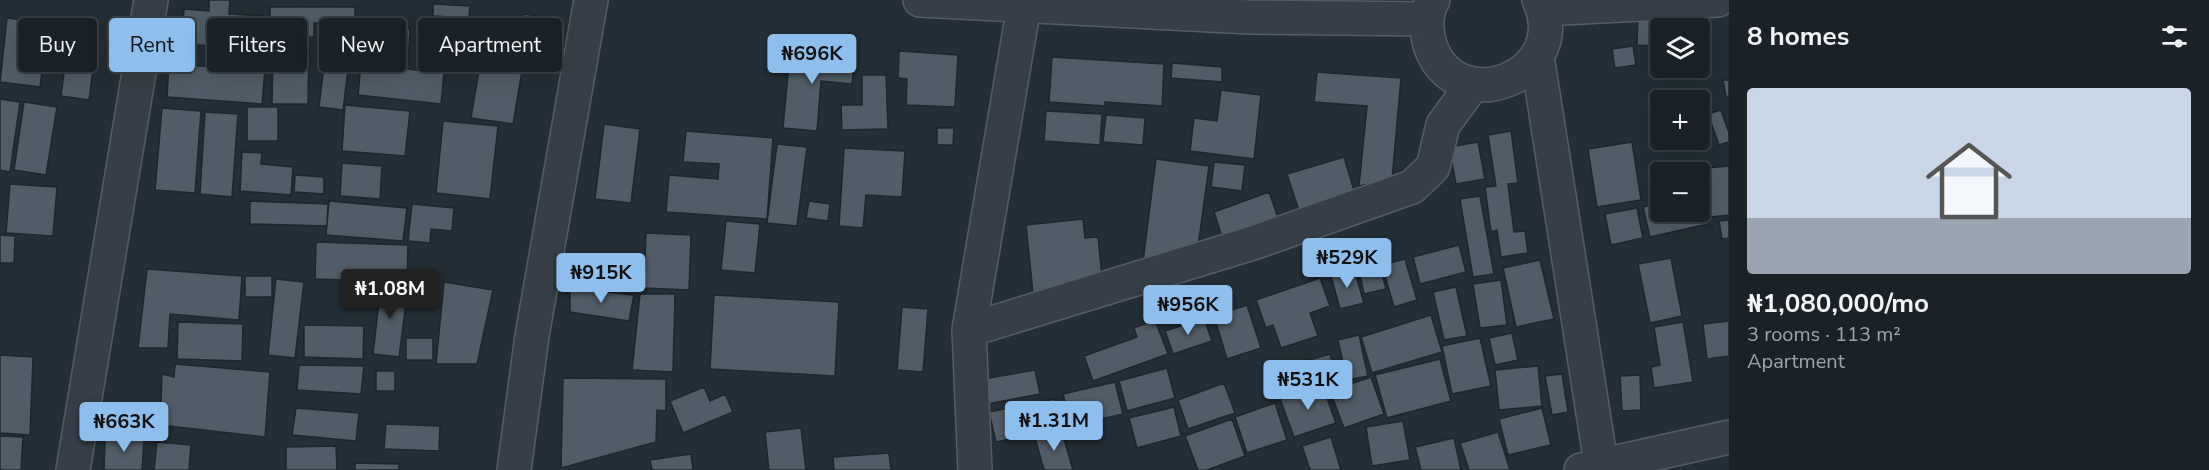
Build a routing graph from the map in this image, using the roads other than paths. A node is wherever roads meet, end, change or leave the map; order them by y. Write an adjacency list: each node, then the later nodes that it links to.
1 (151, 0): 14 (street)
2 (591, 0): 15 (street)
3 (920, 0): 5 (street)
4 (1719, 0): 6 (street); 7 (street)
5 (1024, 2): 8 (street); 11 (street)
6 (1541, 5): 9 (street)
7 (1729, 9)
8 (1430, 10): 10 (street)
9 (1537, 56): 10 (street); 13 (street)
10 (1473, 84): 11 (street)
11 (969, 330): 16 (street)
12 (1729, 437): 13 (street)
13 (1595, 468)
14 (74, 470)
15 (514, 470)
16 (975, 470)

